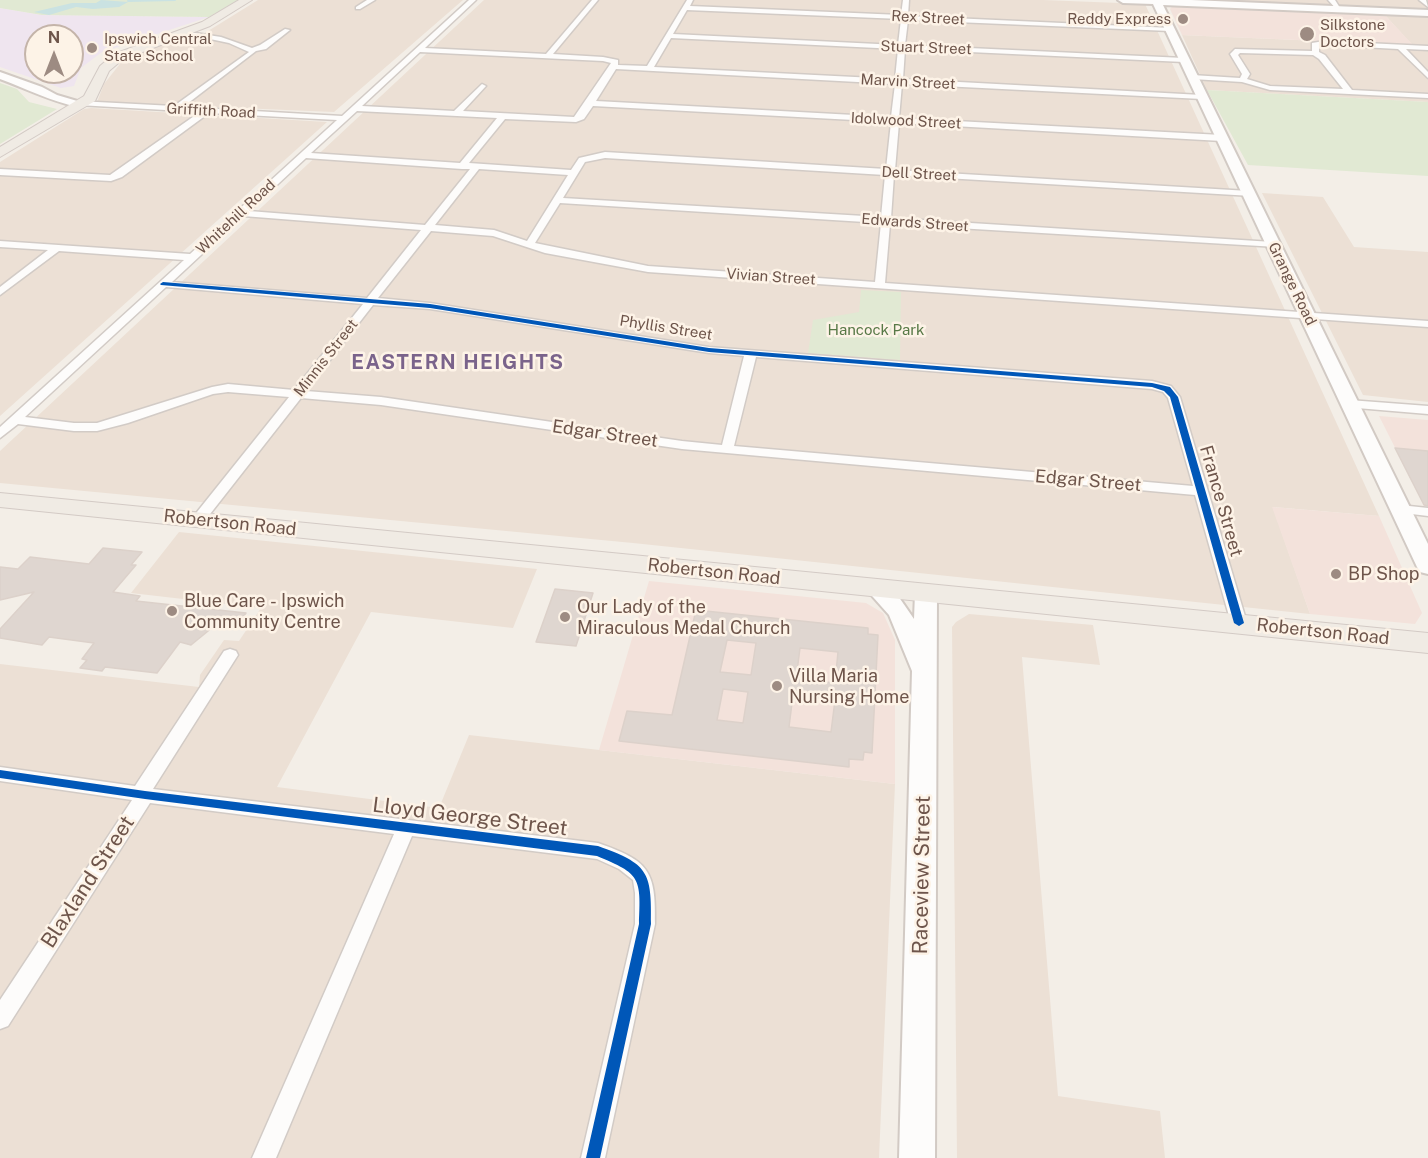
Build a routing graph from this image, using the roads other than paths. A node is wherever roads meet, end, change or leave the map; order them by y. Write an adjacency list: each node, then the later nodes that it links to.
1 (247, 0): 18 (main road)
2 (372, 0): 13 (street)
3 (473, 0): 28 (street, Whitehill Road)
4 (596, 0): 30 (street)
5 (690, 0): 14 (street)
6 (906, 0): 17 (street)
7 (1124, 0): 10 (main road)
8 (1331, 0): 15 (street)
9 (1422, 0): 12 (street)
10 (1156, 1): 11 (main road); 19 (main road, Grange Road)
11 (1245, 3): 15 (main road)
12 (1428, 5)
13 (358, 8)
14 (685, 8): 17 (street, Rex Street); 23 (street)
15 (1340, 9): 16 (main road)
16 (1428, 13)
17 (904, 17): 19 (street, Rex Street); 24 (street)
18 (217, 18): 21 (main road); 22 (street)
19 (1170, 29): 31 (main road, Grange Road)
20 (287, 30): 27 (street)
21 (178, 33): 22 (street); 43 (main road); 48 (main road)
22 (201, 35): 27 (street)
23 (669, 36): 24 (street, Stuart Street); 33 (street)
24 (902, 47): 31 (street, Stuart Street); 38 (street)
25 (1401, 47): 26 (street); 29 (street); 35 (street)
26 (1428, 48)
27 (252, 50): 50 (street)
28 (418, 50): 30 (street, Marvin Street); 49 (street, Whitehill Road)
29 (1314, 53): 37 (street); 44 (street)
30 (548, 56): 32 (street, Marvin Street)
31 (1184, 60): 36 (main road, Grange Road)
32 (614, 67): 33 (street, Marvin Street); 47 (street)
33 (649, 69): 38 (street, Marvin Street)
34 (0, 75): 39 (main road, Griffith Road)
35 (1428, 76)
36 (1192, 77): 37 (street); 46 (main road, Grange Road)
37 (1242, 80): 44 (street)
38 (899, 82): 46 (street, Marvin Street); 55 (street)
39 (24, 84)
40 (25, 84): 42 (main road, Griffith Road); 48 (main road, Griffith Road)
41 (482, 86): 52 (street)
42 (38, 88): 43 (main road); 48 (main road, Griffith Road)
43 (85, 89): 48 (main road)
44 (1350, 93): 45 (street)
45 (1428, 96)
46 (1202, 97): 56 (main road, Grange Road)
47 (590, 103): 53 (street); 55 (street, Idolwood Street)
48 (78, 104): 50 (street, Griffith Road); 57 (main road)
49 (354, 108): 52 (street); 54 (street, Whitehill Road)
50 (175, 109): 51 (street, Griffith Road)
51 (208, 110): 54 (street, Griffith Road); 61 (street)
52 (456, 114): 53 (street)
53 (502, 117): 59 (street)
54 (343, 118): 58 (street, Whitehill Road)
55 (895, 121): 56 (street, Idolwood Street); 63 (street)
56 (1222, 138): 64 (main road, Grange Road)
57 (0, 153)
58 (303, 155): 59 (street); 66 (street, Whitehill Road)
59 (462, 166): 60 (street)
60 (476, 167): 62 (street); 68 (street, Minnis Street)
61 (0, 172)
62 (573, 173): 63 (street, Dell Street); 65 (street)
63 (891, 173): 64 (street, Dell Street); 67 (street)
64 (1249, 194): 71 (main road, Grange Road)
65 (557, 200): 67 (street, Edwards Street); 70 (street)
66 (240, 213): 68 (street, Vivian Street); 73 (street, Whitehill Road)
67 (886, 221): 71 (street, Edwards Street); 75 (street)
68 (428, 228): 70 (street, Vivian Street); 77 (street, Minnis Street)
69 (0, 244): 72 (street)
70 (529, 245): 75 (street, Vivian Street)
71 (1273, 245): 78 (main road, Grange Road)
72 (57, 248): 73 (street); 76 (street)
73 (192, 257): 74 (street, Whitehill Road)
74 (163, 284): 77 (street, Phyllis Street); 85 (street, Whitehill Road)
75 (880, 284): 78 (street, Vivian Street)
76 (0, 292)
77 (370, 301): 80 (street, Phyllis Street); 82 (street, Minnis Street)
78 (1307, 315): 79 (street, Vivian Street); 83 (main road, Grange Road)
79 (1428, 324)
80 (751, 353): 81 (street, Phyllis Street); 87 (street)
81 (1167, 389): 88 (street, France Street)
82 (297, 394): 85 (street, Edgar Street); 87 (street, Edgar Street); 92 (street, Minnis Street)
83 (1349, 404): 84 (street); 90 (main road, Grange Road)
84 (1428, 410)
85 (15, 420): 86 (street, Whitehill Road)
86 (0, 434)
87 (727, 449): 88 (street, Edgar Street)
88 (1201, 491): 96 (street, France Street)
89 (0, 500): 92 (main road, Robertson Road)
90 (1400, 509): 91 (street); 93 (main road, Grange Road)
91 (1428, 512)
92 (198, 520): 94 (main road, Robertson Road)
93 (1428, 567)
94 (876, 588): 95 (main road, Robertson Road); 99 (main road)
95 (926, 593): 96 (main road, Robertson Road); 99 (main road, Raceview Street)
96 (1239, 624): 97 (main road, Robertson Road)
97 (1428, 643)
98 (230, 655): 101 (street, Blaxland Street)
99 (926, 672): 106 (main road, Raceview Street)
100 (0, 774): 101 (street, Lloyd George Street)
101 (145, 795): 102 (street, Lloyd George Street); 103 (street, Blaxland Street)
102 (407, 826): 104 (street); 105 (street, Lloyd George Street)
103 (0, 1018)
104 (264, 1158)
105 (593, 1158)
106 (916, 1158)

